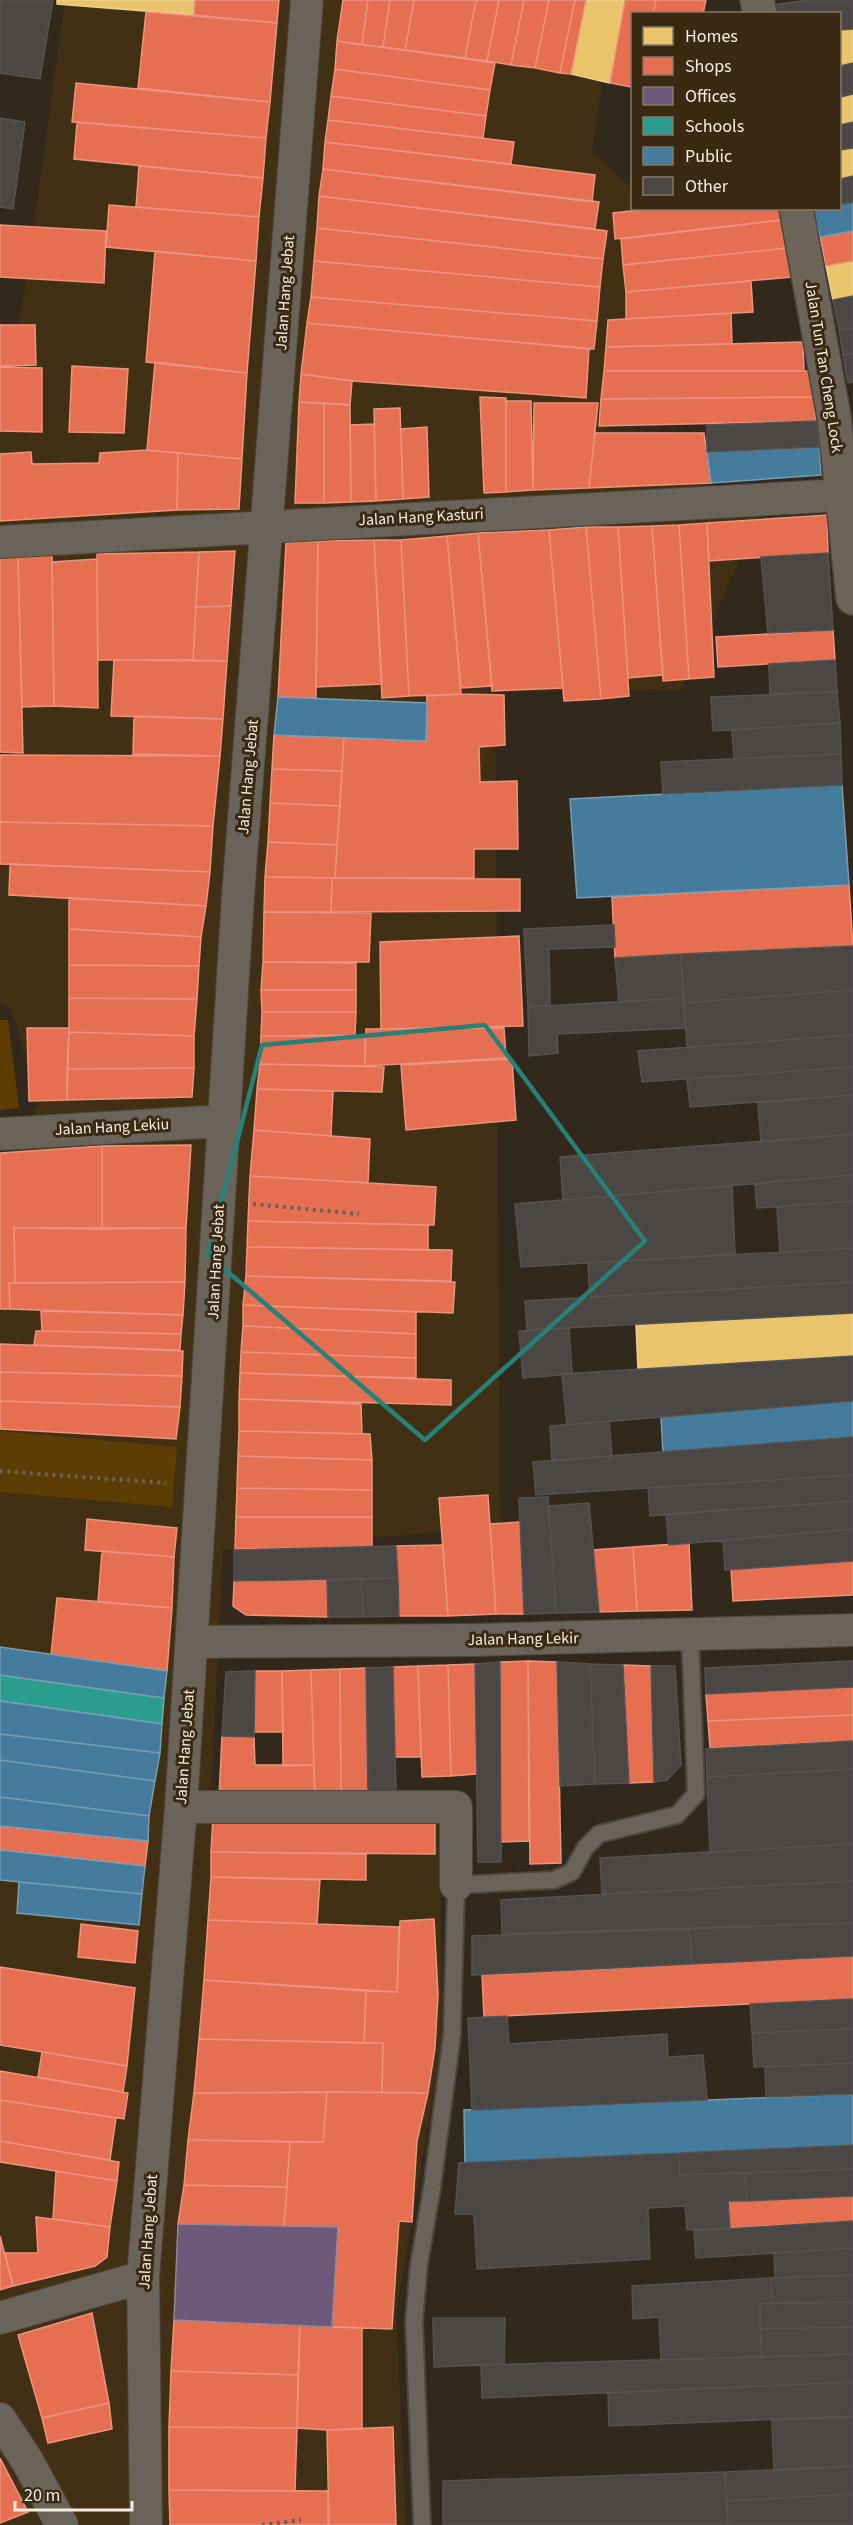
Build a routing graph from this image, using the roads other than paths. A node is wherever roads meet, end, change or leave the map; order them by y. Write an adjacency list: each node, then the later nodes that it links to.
1 (307, 0): 4 (street, Jalan Hang Jebat)
2 (796, 210): 3 (street, Jalan Tun Tan Cheng Lock)
3 (848, 494): 4 (street, Jalan Hang Kasturi); 6 (street, Jalan Tun Tan Cheng Lock)
4 (268, 525): 5 (street, Jalan Hang Kasturi); 7 (street, Jalan Hang Jebat)
5 (0, 542)
6 (853, 598)
7 (224, 1121): 8 (street, Jalan Hang Lekiu); 11 (street, Jalan Hang Jebat)
8 (0, 1134)
9 (853, 1630): 10 (street, Jalan Hang Lekir)
10 (690, 1635): 11 (street, Jalan Hang Lekir); 13 (lane)
11 (192, 1642): 12 (street, Jalan Hang Jebat)
12 (181, 1807): 13 (street); 14 (street, Jalan Hang Jebat)
13 (456, 1884): 19 (lane)
14 (143, 2277): 15 (street); 18 (street, Jalan Hang Jebat)
15 (0, 2318)
16 (0, 2419): 17 (street)
17 (62, 2525)
18 (146, 2525)
19 (422, 2525)

